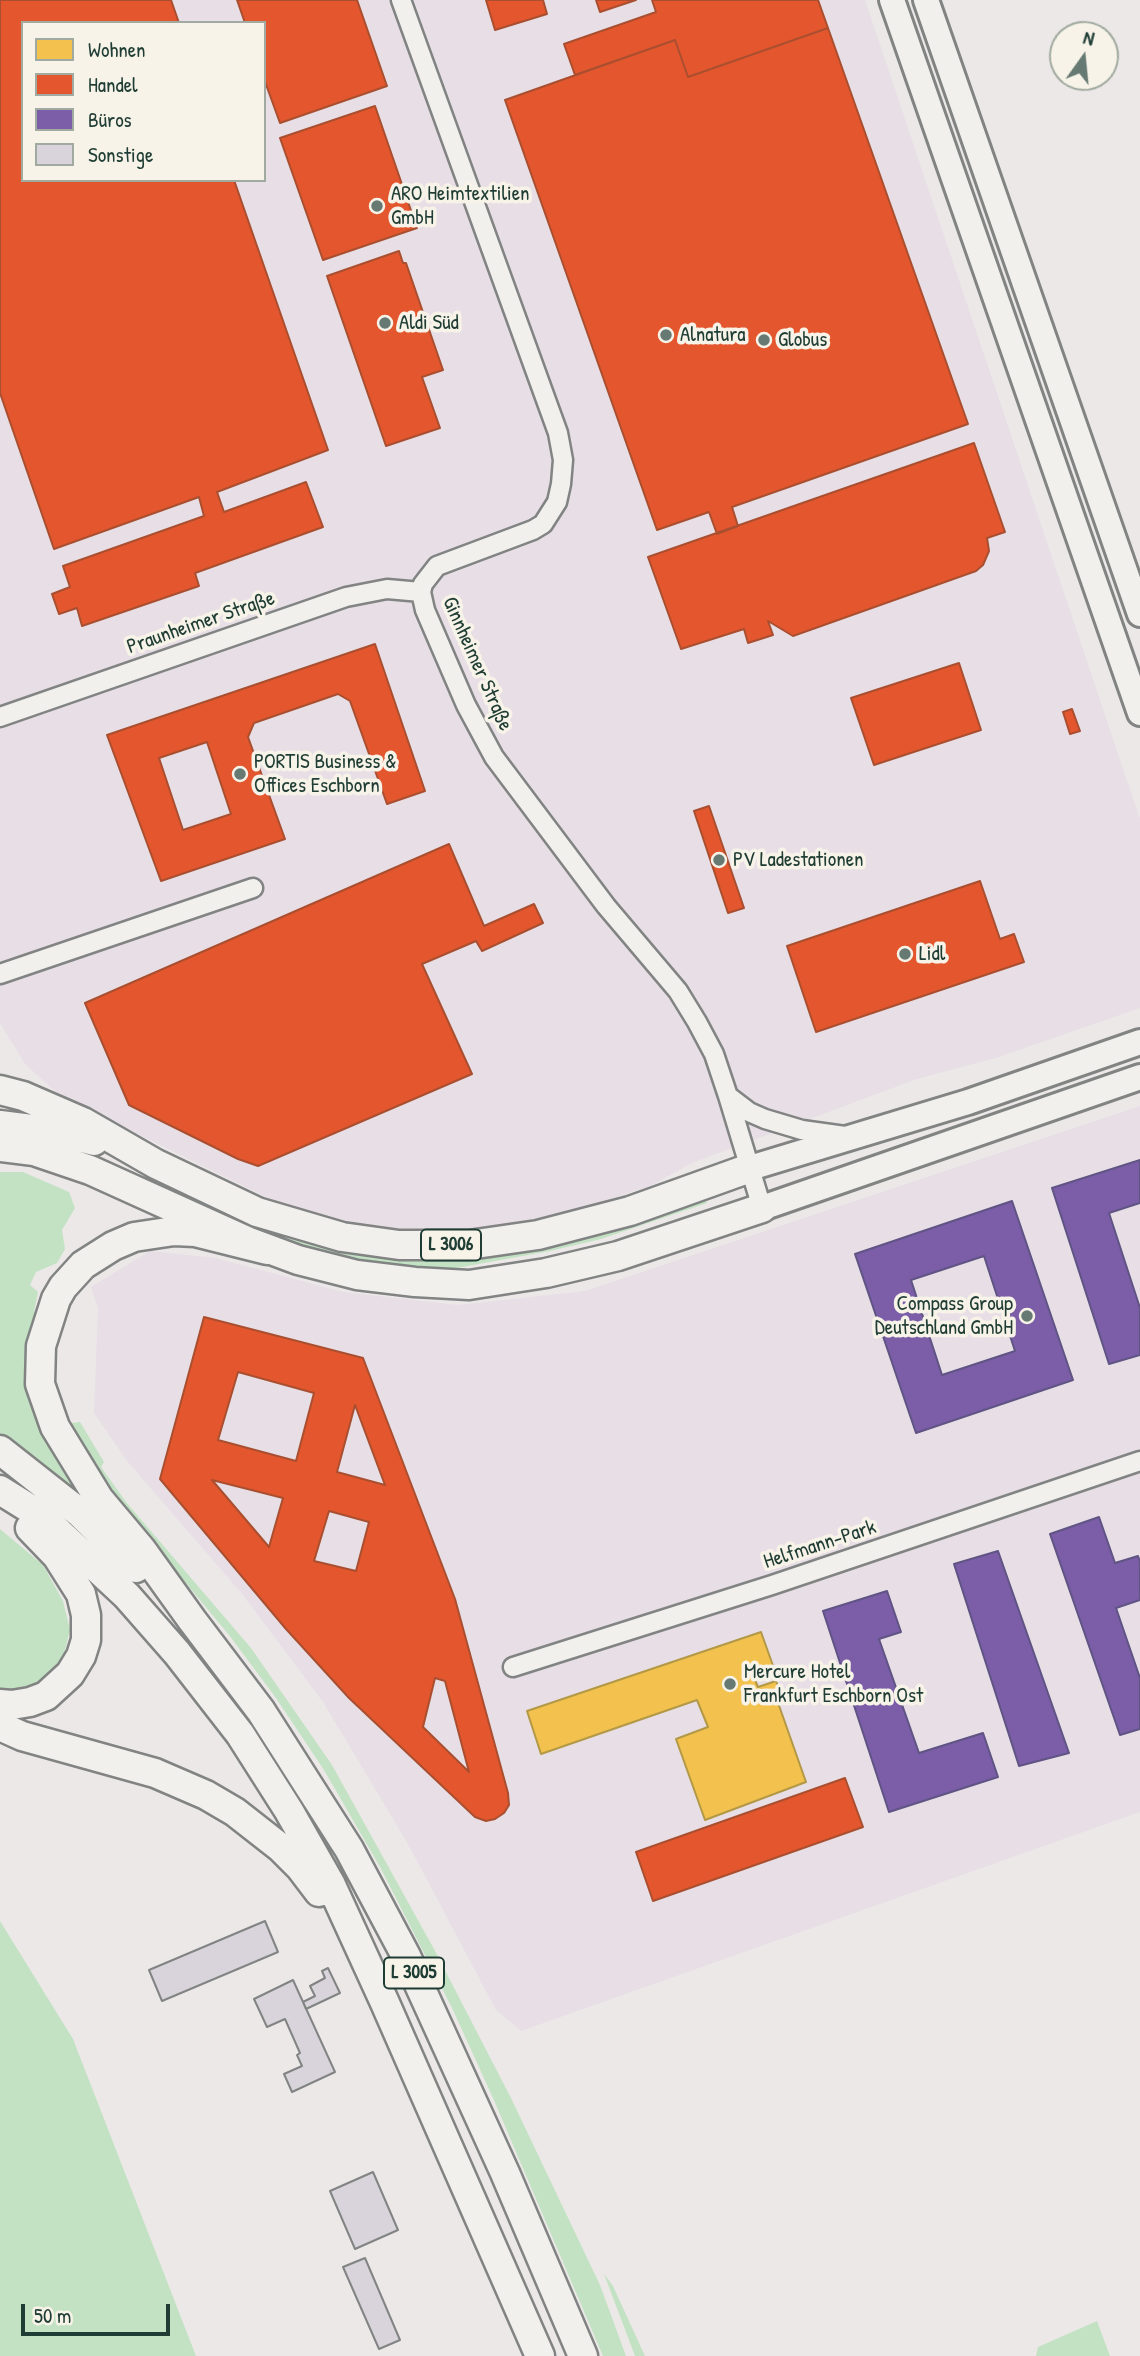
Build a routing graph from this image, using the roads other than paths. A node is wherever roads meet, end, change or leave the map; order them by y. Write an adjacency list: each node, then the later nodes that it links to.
1 (401, 0): 4 (street, Ginnheimer Straße)
2 (892, 0): 6 (main road)
3 (926, 0): 5 (main road)
4 (421, 592): 7 (street, Praunheimer Straße); 13 (street, Ginnheimer Straße)
5 (1140, 614)
6 (1140, 713)
7 (0, 718)
8 (253, 888): 9 (street)
9 (0, 974)
10 (1140, 1042): 15 (main road, L 3006)
11 (1140, 1077): 18 (main road, L 3006)
12 (0, 1090): 16 (highway)
13 (728, 1096): 15 (street); 17 (street, Ginnheimer Straße)
14 (2, 1136): 16 (highway); 19 (highway)
15 (852, 1137): 17 (main road, L 3006)
16 (156, 1164): 17 (highway, L 3006)
17 (750, 1168): 18 (street, Ginnheimer Straße)
18 (762, 1208): 19 (highway, L 3006)
19 (267, 1250): 23 (highway)
20 (0, 1450): 23 (highway, L 3005)
21 (1140, 1461): 24 (street, Helfmann-Park)
22 (3, 1492): 25 (highway); 27 (highway, L 3005)
23 (192, 1620): 29 (highway, L 3005)
24 (513, 1667)
25 (0, 1704)
26 (0, 1726): 27 (highway)
27 (385, 2003): 28 (highway, L 3005)
28 (540, 2356)
29 (583, 2356)

